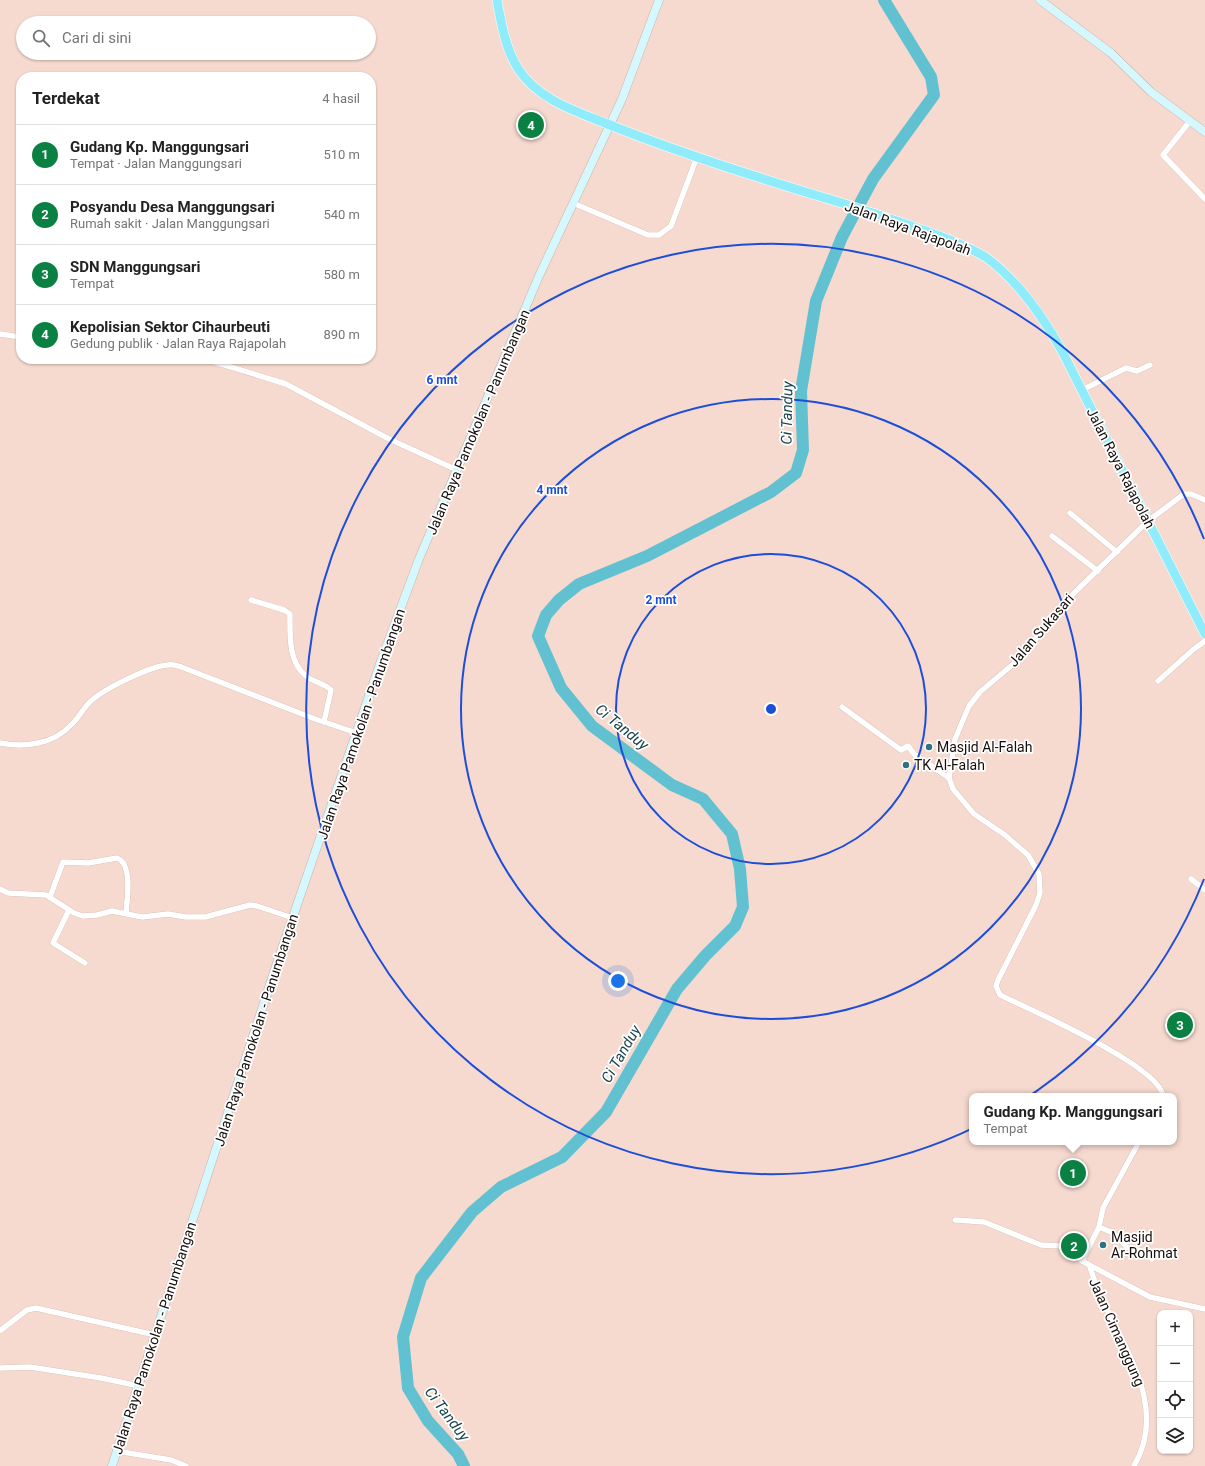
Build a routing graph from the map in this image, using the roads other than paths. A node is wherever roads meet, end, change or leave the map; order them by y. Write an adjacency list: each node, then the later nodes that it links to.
1 (497, 0): 5 (highway, Jalan Raya Rajapolah)
2 (658, 0): 5 (main road, Jalan Raya Pamokolan - Panumbangan)
3 (1040, 0): 4 (main road)
4 (1190, 121): 6 (main road); 8 (street)
5 (610, 125): 7 (highway, Jalan Raya Rajapolah); 9 (main road, Jalan Raya Pamokolan - Panumbangan)
6 (1205, 132)
7 (697, 158): 9 (street); 14 (highway, Jalan Raya Rajapolah)
8 (1205, 199)
9 (574, 203): 15 (main road, Jalan Raya Pamokolan - Panumbangan)
10 (0, 334): 11 (street)
11 (16, 336)
12 (221, 364): 15 (street)
13 (1150, 365): 14 (street)
14 (1082, 390): 18 (highway, Jalan Raya Rajapolah)
15 (457, 470): 28 (main road, Jalan Raya Pamokolan - Panumbangan)
16 (1205, 500): 18 (street, Jalan Sukasari)
17 (1070, 513): 20 (street)
18 (1148, 521): 20 (street, Jalan Sukasari); 23 (highway, Jalan Raya Rajapolah)
19 (1052, 536): 21 (street)
20 (1117, 552): 21 (street, Jalan Sukasari)
21 (1098, 571): 30 (street, Jalan Sukasari)
22 (252, 600): 27 (street)
23 (1205, 634)
24 (1205, 641): 25 (street)
25 (1158, 681)
26 (842, 707): 30 (street)
27 (324, 722): 28 (street); 29 (street)
28 (357, 733): 37 (main road, Jalan Raya Pamokolan - Panumbangan)
29 (0, 743)
30 (949, 778): 39 (street)
31 (1191, 879): 33 (street)
32 (0, 889): 34 (street)
33 (1205, 890)
34 (50, 897): 35 (street); 36 (street)
35 (70, 910): 36 (street); 38 (street)
36 (126, 913): 37 (street)
37 (293, 918): 48 (main road, Jalan Raya Pamokolan - Panumbangan)
38 (85, 963)
39 (1162, 1093)
40 (1137, 1145): 42 (street)
41 (955, 1220): 44 (street)
42 (1099, 1226): 43 (street); 44 (street)
43 (1152, 1259)
44 (1082, 1261): 45 (street)
45 (1090, 1267): 46 (street); 54 (street, Jalan Cimanggung)
46 (1205, 1309)
47 (1, 1330): 48 (street)
48 (155, 1335): 50 (main road, Jalan Raya Pamokolan - Panumbangan)
49 (0, 1368): 50 (street)
50 (139, 1386): 51 (main road, Jalan Raya Pamokolan - Panumbangan)
51 (116, 1451): 52 (main road, Jalan Raya Pamokolan - Panumbangan); 53 (street)
52 (112, 1466)
53 (186, 1466)
54 (1134, 1466)

